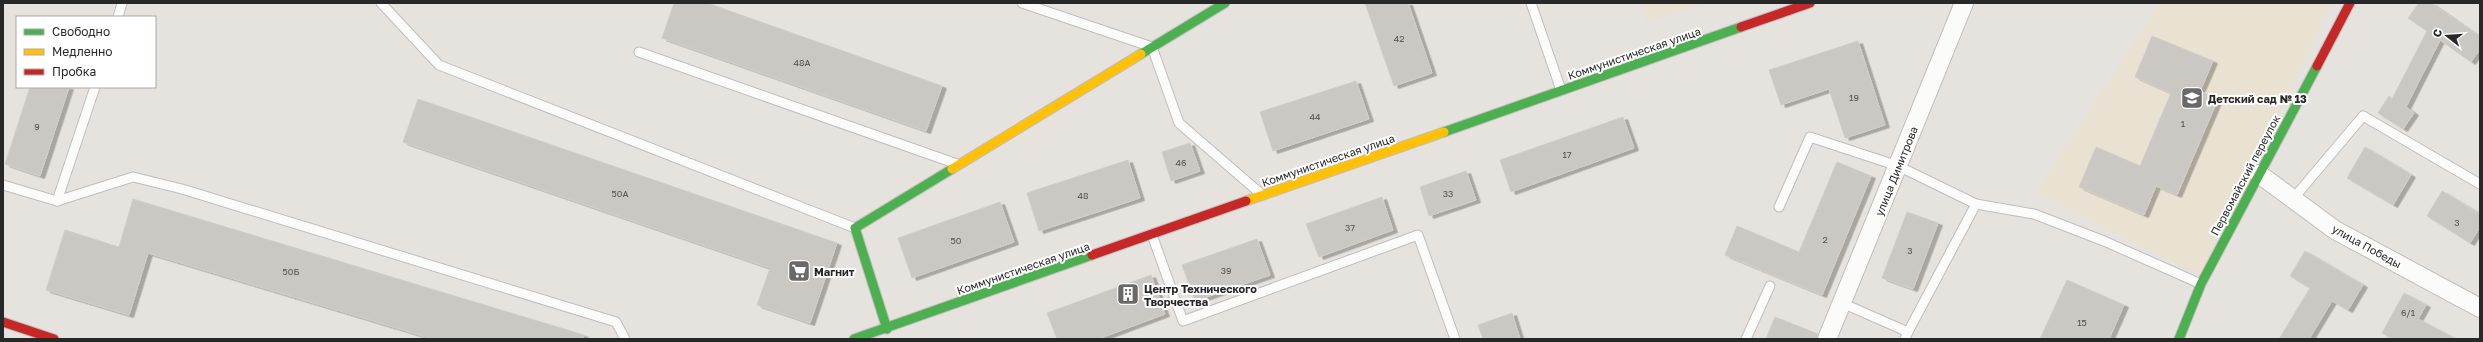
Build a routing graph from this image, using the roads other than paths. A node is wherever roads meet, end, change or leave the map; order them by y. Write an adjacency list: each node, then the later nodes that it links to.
1 (122, 3): 9 (lane)
2 (381, 3): 24 (lane)
3 (1022, 3): 10 (lane)
4 (1225, 3): 10 (street)
5 (1531, 3): 13 (lane)
6 (1810, 3): 13 (street, Коммунистическая улица)
7 (1964, 3): 15 (street, улица Димитрова)
8 (2350, 3): 16 (street, Первомайский переулок)
9 (118, 16)
10 (1152, 47): 14 (street); 19 (lane)
11 (640, 52): 14 (lane)
12 (95, 88): 21 (lane)
13 (1562, 91): 19 (street, Коммунистическая улица)
14 (959, 165): 24 (street)
15 (1898, 166): 22 (lane); 23 (lane); 28 (street, улица Димитрова)
16 (2260, 174): 20 (street, улица Победы); 26 (street, Первомайский переулок)
17 (2480, 184): 20 (lane)
18 (3, 185): 21 (lane)
19 (1263, 196): 25 (street, Коммунистическая улица)
20 (2293, 198): 29 (street, улица Победы)
21 (57, 201): 34 (lane)
22 (1976, 204): 26 (lane); 32 (lane)
23 (1778, 207)
24 (855, 228): 31 (street)
25 (1152, 235): 31 (street, Коммунистическая улица); 36 (lane)
26 (2201, 284): 39 (street, Первомайский переулок)
27 (1770, 286): 37 (lane)
28 (1842, 303): 32 (lane); 38 (street, улица Димитрова)
29 (2480, 308)
30 (3, 322): 33 (street)
31 (887, 329): 35 (street, Коммунистическая улица)
32 (1906, 335)
33 (54, 339)
34 (625, 339)
35 (854, 339)
36 (1455, 339)
37 (1746, 339)
38 (1827, 339)
39 (2179, 339)

